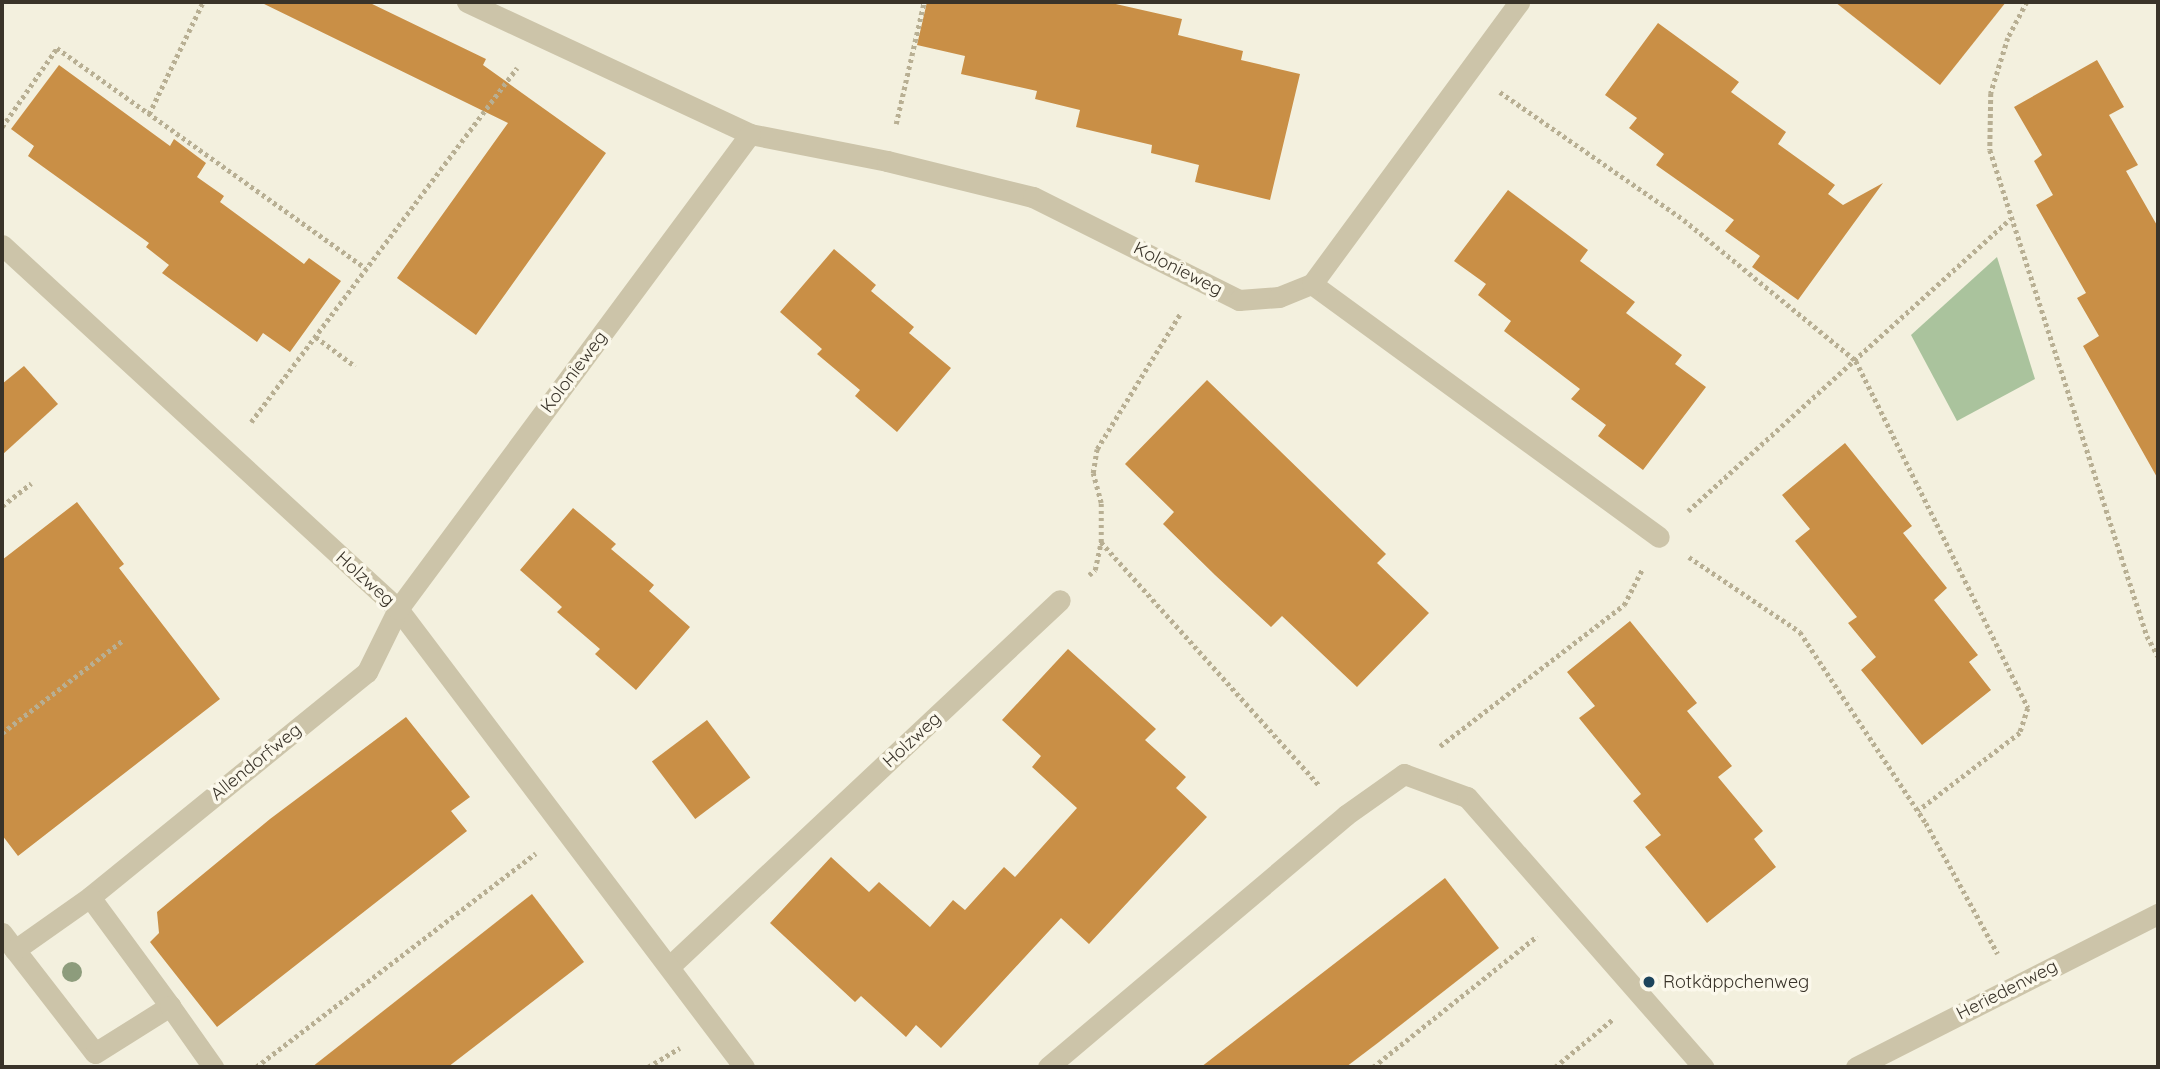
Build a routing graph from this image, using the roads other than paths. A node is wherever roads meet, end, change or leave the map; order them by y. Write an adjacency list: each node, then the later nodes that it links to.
1 (467, 2): 3 (street, Kolonieweg)
2 (1519, 2): 5 (street)
3 (750, 134): 5 (street, Kolonieweg); 8 (street, Kolonieweg)
4 (2, 245): 8 (street, Holzweg)
5 (1312, 284): 6 (street)
6 (1659, 537)
7 (1060, 600): 13 (street, Holzweg)
8 (398, 609): 9 (street, Allendorfweg); 13 (street, Holzweg)
9 (90, 897): 12 (street, Allendorfweg); 14 (street)
10 (2158, 914): 19 (street, Heriedenweg)
11 (2, 933): 12 (street)
12 (15, 950): 14 (street)
13 (671, 965): 16 (street, Holzweg)
14 (170, 1006): 15 (street)
15 (213, 1067)
16 (744, 1067)
17 (1048, 1067): 18 (street)
18 (1703, 1067)
19 (1856, 1067)

